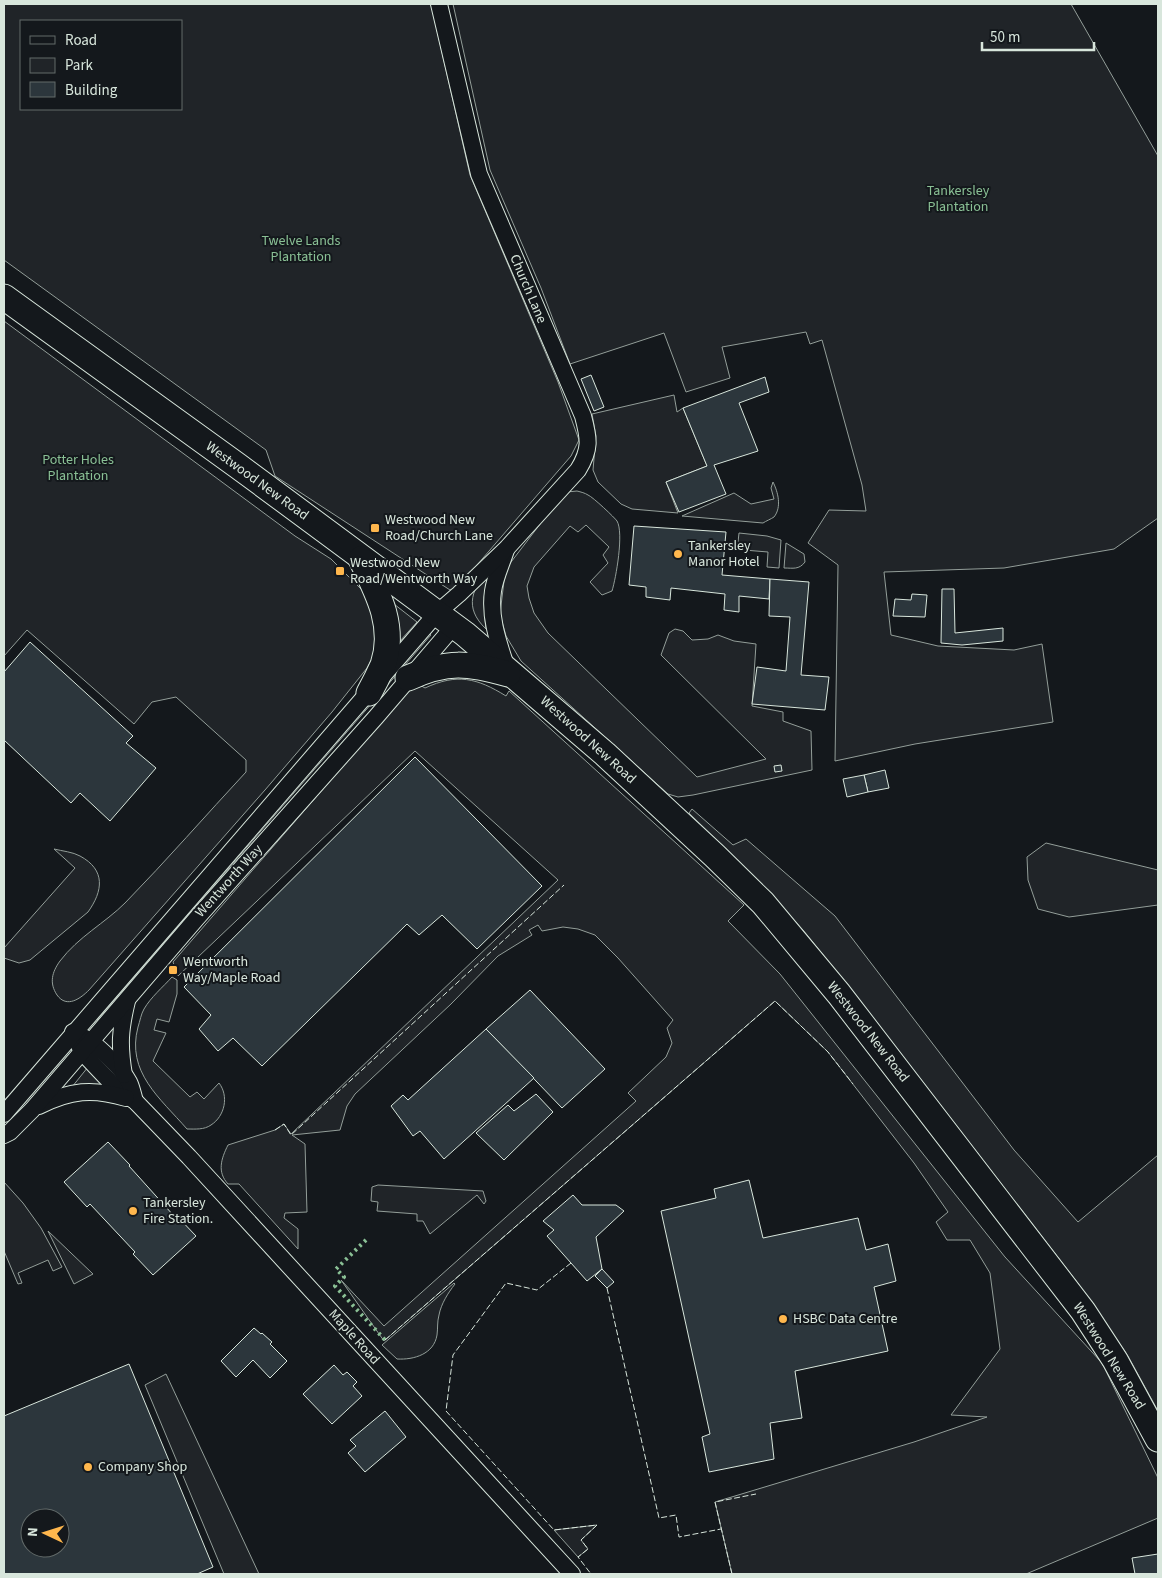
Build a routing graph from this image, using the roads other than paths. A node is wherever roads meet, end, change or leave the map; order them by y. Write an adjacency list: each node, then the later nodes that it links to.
1 (439, 4): 3 (street, Church Lane)
2 (4, 297): 4 (highway, Westwood New Road)
3 (507, 548): 5 (street, Church Lane); 6 (street, Church Lane)
4 (360, 556): 5 (highway, Westwood New Road); 8 (highway)
5 (445, 620): 6 (highway, Westwood New Road); 7 (street, Wentworth Way); 8 (street, Wentworth Way)
6 (511, 672): 7 (highway); 17 (highway, Westwood New Road)
7 (408, 678): 9 (street, Wentworth Way)
8 (369, 693): 10 (street, Wentworth Way)
9 (129, 996): 11 (street, Wentworth Way); 12 (street)
10 (73, 1032): 11 (street, Maple Road); 15 (street, Wentworth Way)
11 (87, 1046): 12 (street, Maple Road); 13 (street, Maple Road); 14 (street, Wentworth Way)
12 (124, 1075): 13 (street, Maple Road)
13 (135, 1101): 14 (street); 18 (street, Maple Road)
14 (32, 1110): 16 (street, Wentworth Way)
15 (4, 1114)
16 (4, 1135)
17 (1158, 1440)
18 (572, 1574)

